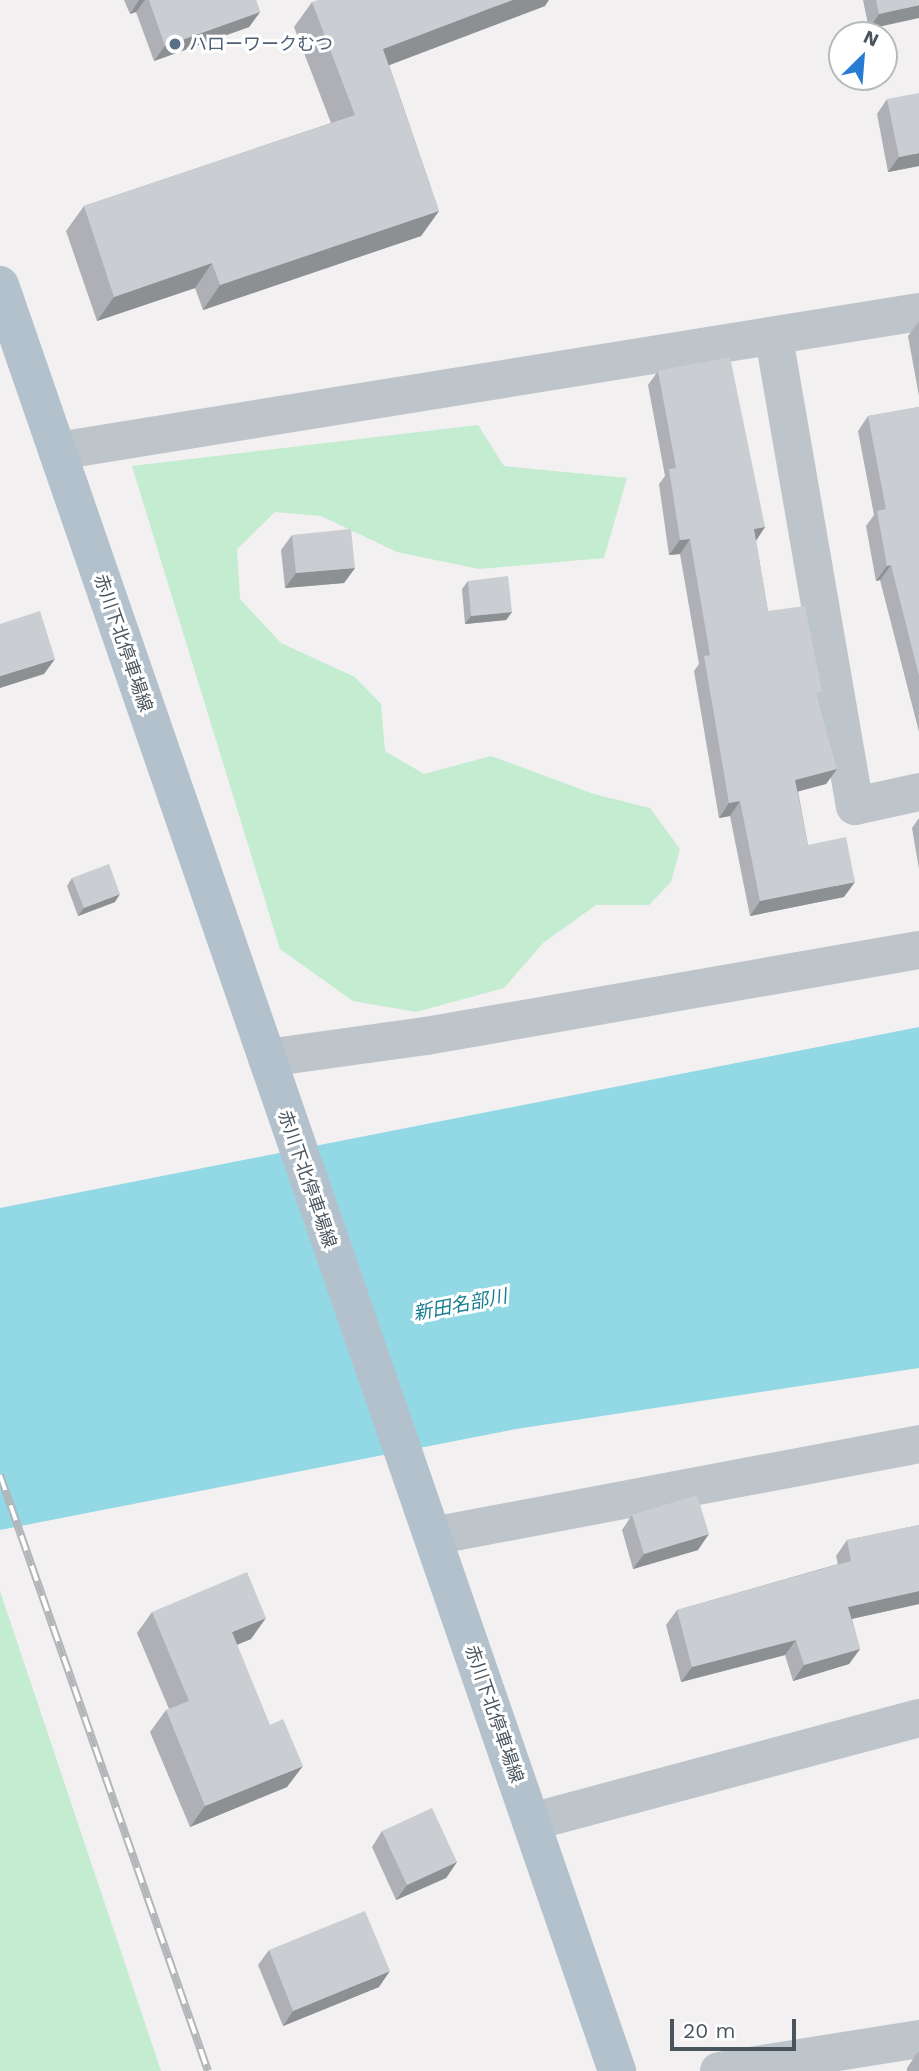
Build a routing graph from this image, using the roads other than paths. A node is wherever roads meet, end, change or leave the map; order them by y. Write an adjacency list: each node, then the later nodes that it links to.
1 (0, 285): 4 (main road, 赤川下北停車場線)
2 (919, 312): 3 (street)
3 (774, 338): 4 (street); 5 (street)
4 (58, 451): 7 (main road, 赤川下北停車場線)
5 (919, 792)
6 (919, 950): 7 (street)
7 (267, 1058): 9 (main road, 赤川下北停車場線)
8 (919, 1444): 9 (street)
9 (429, 1527): 11 (main road, 赤川下北停車場線)
10 (919, 1718): 11 (street)
11 (531, 1822): 13 (main road, 赤川下北停車場線)
12 (919, 2039): 14 (street)
13 (617, 2071)
14 (719, 2071)

